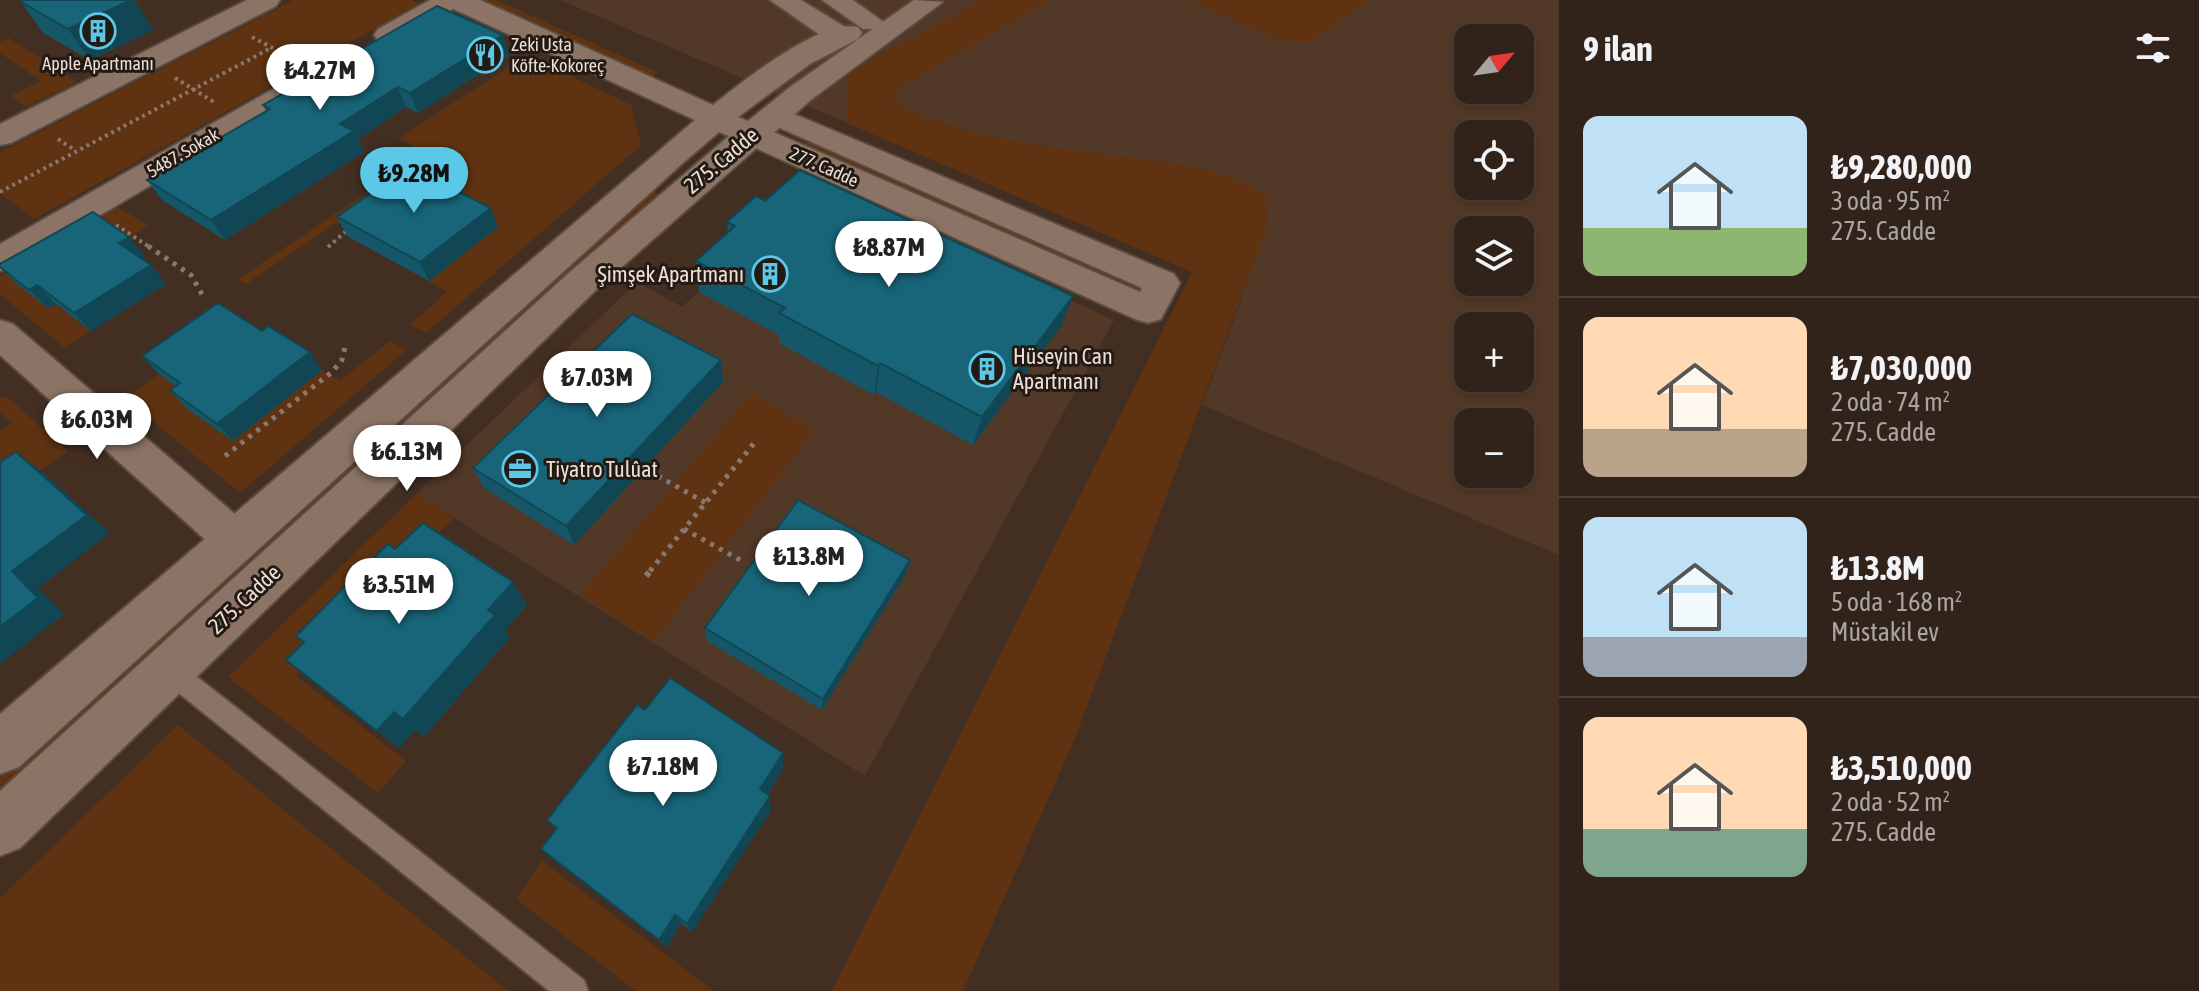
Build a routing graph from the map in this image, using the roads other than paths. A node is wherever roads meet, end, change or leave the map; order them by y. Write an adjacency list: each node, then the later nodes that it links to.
1 (267, 0): 13 (street)
2 (449, 0): 10 (street)
3 (457, 0): 12 (street, 277. Cadde)
4 (515, 0): 12 (street, 277. Cadde)
5 (783, 0): 9 (street)
6 (835, 0): 8 (street)
7 (931, 1): 8 (street); 12 (street)
8 (872, 23): 9 (street)
9 (840, 36): 12 (street)
10 (364, 49)
11 (337, 64): 14 (street, 5487. Sokak)
12 (745, 117): 15 (street, 277. Cadde); 17 (street, 275. Cadde); 18 (street, 275. Cadde)
13 (0, 136)
14 (0, 259)
15 (1155, 296)
16 (0, 334): 17 (street)
17 (235, 540): 19 (street, 275. Cadde)
18 (169, 670): 20 (street, 275. Cadde); 21 (lane)
19 (0, 748)
20 (0, 828)
21 (573, 991)

